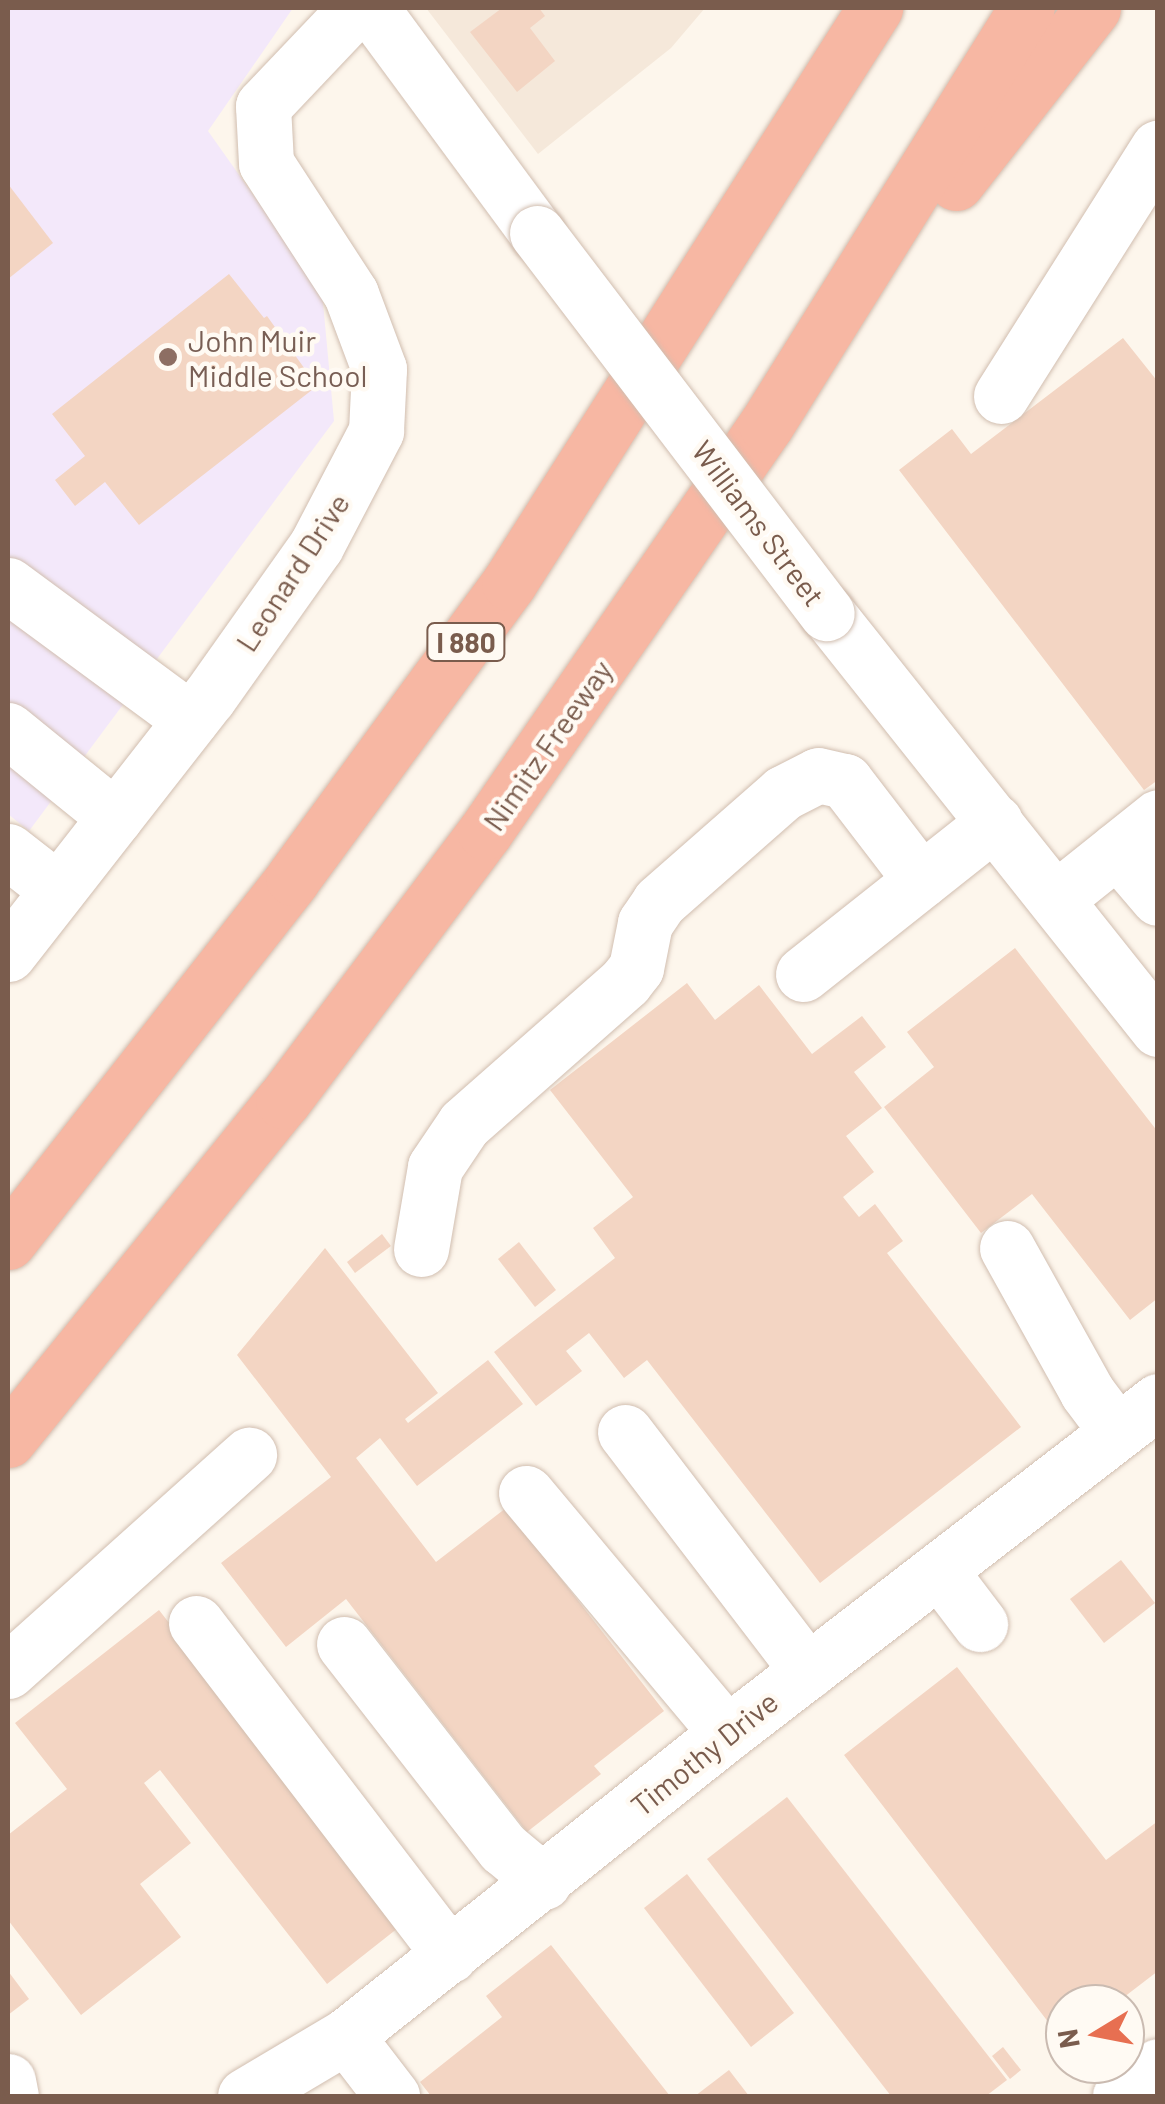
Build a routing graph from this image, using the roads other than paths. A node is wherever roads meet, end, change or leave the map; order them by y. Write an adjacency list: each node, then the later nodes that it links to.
1 (356, 8): 10 (street, Leonard Drive)
2 (371, 8): 13 (street, Williams Street, bridge)
3 (874, 8): 23 (highway, I 880)
4 (1027, 8): 8 (highway, Nimitz Freeway)
5 (1093, 8): 8 (highway)
6 (1149, 186): 7 (street)
7 (1001, 396)
8 (766, 425): 28 (highway, Nimitz Freeway)
9 (8, 585): 10 (street)
10 (191, 720): 12 (street, Leonard Drive)
11 (8, 730): 12 (street)
12 (115, 816): 17 (street, Leonard Drive)
13 (995, 822): 16 (street); 18 (street, Williams Street)
14 (1137, 833): 18 (street); 19 (street)
15 (8, 852): 17 (street)
16 (921, 880): 21 (street); 25 (street)
17 (58, 890): 20 (street, Leonard Drive)
18 (1056, 898): 22 (street, Williams Street)
19 (1158, 898)
20 (8, 954)
21 (803, 974)
22 (1158, 1029)
23 (8, 1242)
24 (1007, 1248): 26 (street)
25 (421, 1249)
26 (1137, 1417): 31 (street, Timothy Drive)
27 (624, 1432): 36 (street)
28 (8, 1440)
29 (250, 1456): 35 (street)
30 (526, 1493): 37 (street)
31 (939, 1570): 33 (street); 36 (street, Timothy Drive)
32 (196, 1623): 39 (street)
33 (980, 1624)
34 (344, 1644): 38 (street)
35 (8, 1670)
36 (808, 1671): 37 (street, Timothy Drive)
37 (727, 1733): 38 (street, Timothy Drive)
38 (544, 1882): 39 (street, Timothy Drive)
39 (450, 1955): 40 (street, Timothy Drive)
40 (346, 2036): 44 (street, Timothy Drive); 45 (street)
41 (1158, 2066): 46 (street)
42 (8, 2081): 43 (street)
43 (11, 2096)
44 (245, 2096)
45 (392, 2096)
46 (1120, 2096)

